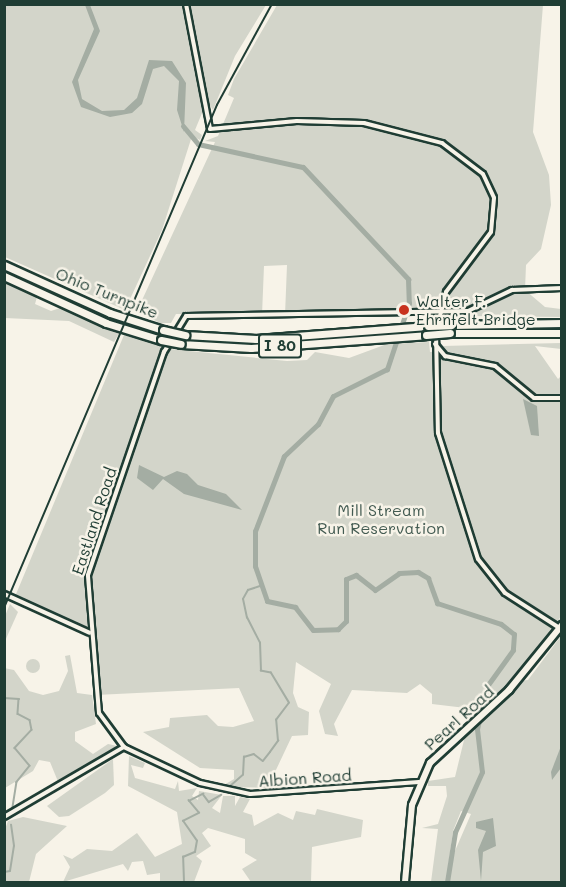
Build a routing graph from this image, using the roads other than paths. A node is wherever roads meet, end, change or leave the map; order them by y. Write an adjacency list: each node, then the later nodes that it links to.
1 (186, 4): 5 (street)
2 (4, 265): 6 (highway, Ohio Turnpike / I 80, bridge)
3 (4, 276): 7 (highway, Ohio Turnpike / I 80, bridge)
4 (561, 288): 5 (street)
5 (440, 311): 8 (street); 14 (street, Eastland Road)
6 (561, 323)
7 (561, 333)
8 (435, 344): 9 (street); 10 (street)
9 (445, 356): 10 (street); 11 (street)
10 (433, 359): 13 (street)
11 (561, 398)
12 (4, 594): 14 (street)
13 (561, 627): 16 (main road, Pearl Road)
14 (90, 633): 15 (street, Eastland Road)
15 (124, 747): 16 (street, Albion Road); 17 (street)
16 (419, 782): 18 (main road, Pearl Road)
17 (4, 817)
18 (405, 882)

